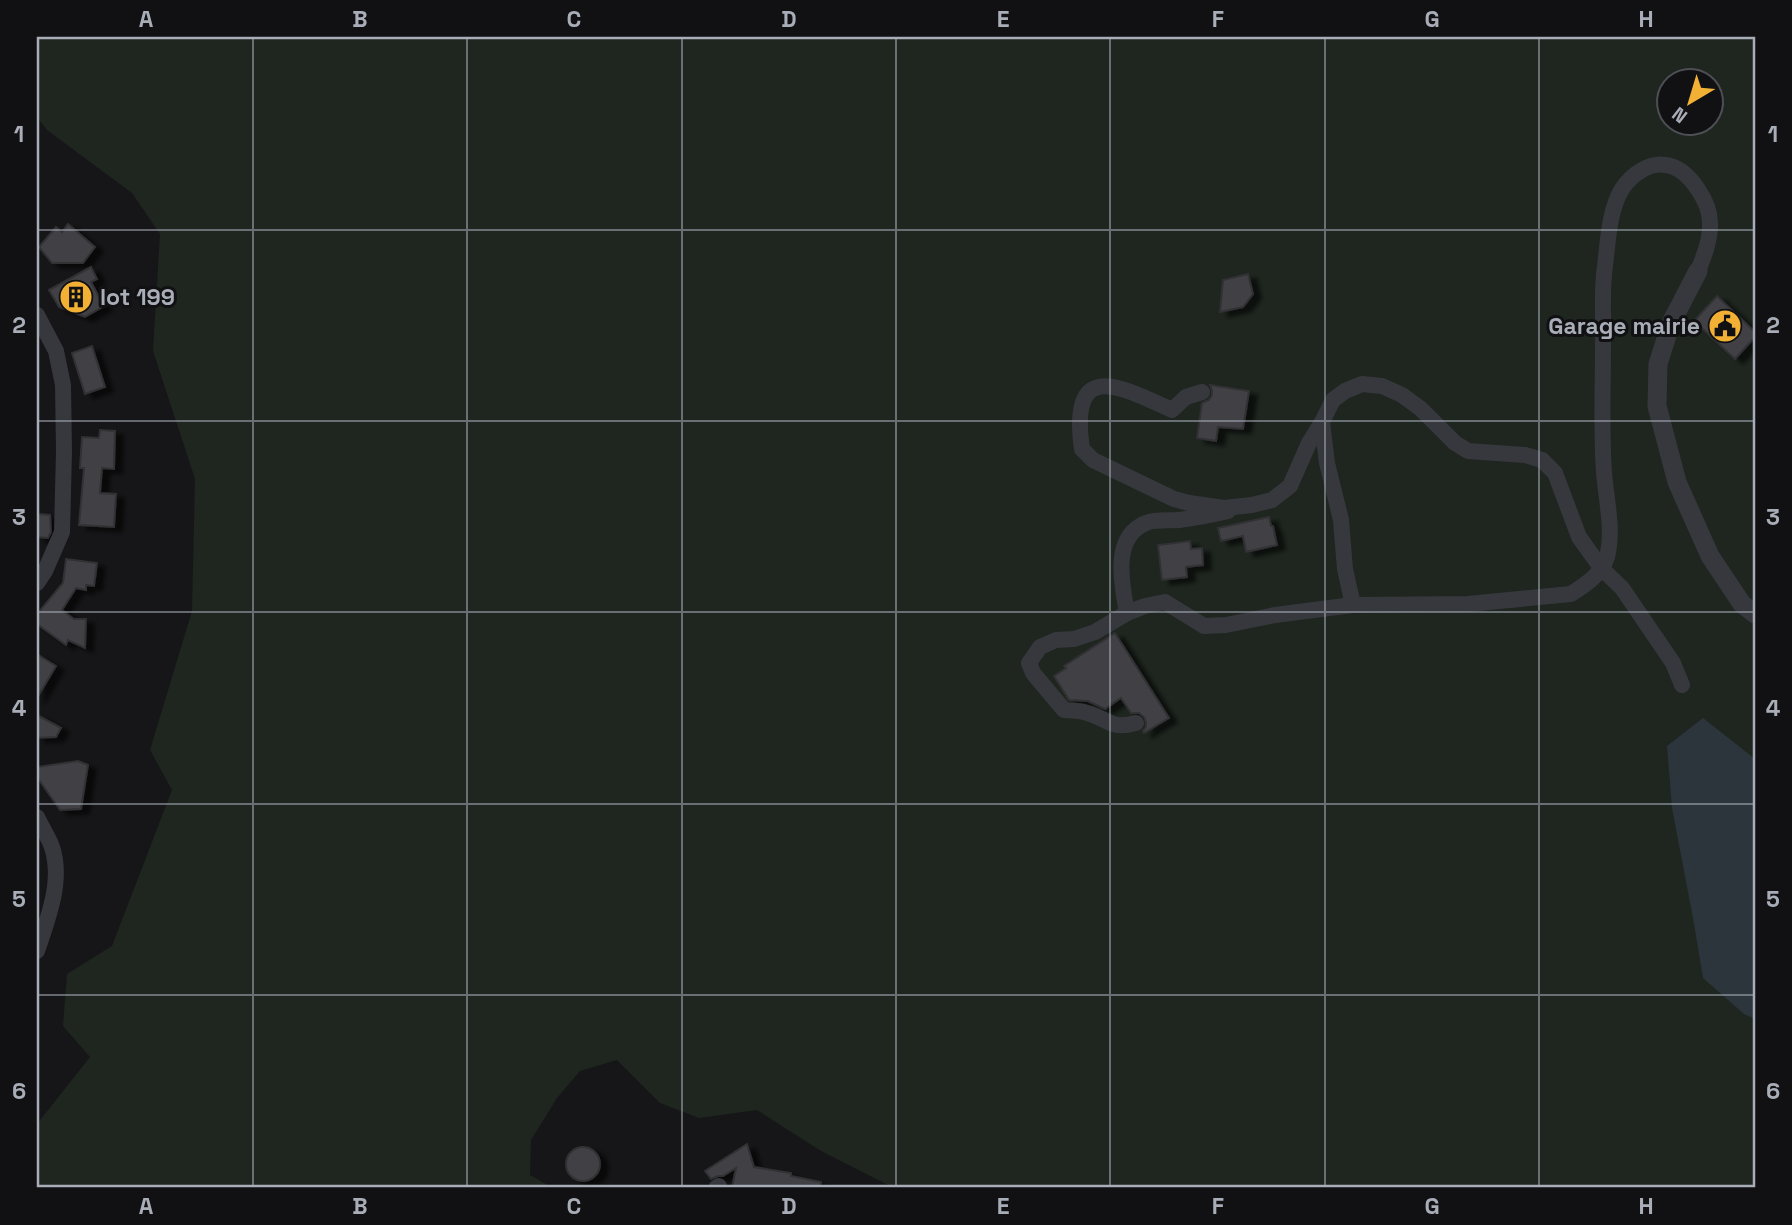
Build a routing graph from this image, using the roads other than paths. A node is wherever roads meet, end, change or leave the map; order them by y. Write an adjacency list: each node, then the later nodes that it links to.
1 (1698, 271): 6 (street); 10 (street)
2 (37, 315): 7 (street)
3 (1202, 392): 5 (street)
4 (1322, 422): 5 (street); 6 (street); 8 (street)
5 (1252, 506): 9 (street)
6 (1604, 563): 8 (street); 11 (street)
7 (37, 583)
8 (1353, 605): 9 (street)
9 (1127, 613): 12 (street)
10 (1755, 614)
11 (1682, 685)
12 (1136, 723)
13 (37, 817): 14 (street)
14 (37, 951)

